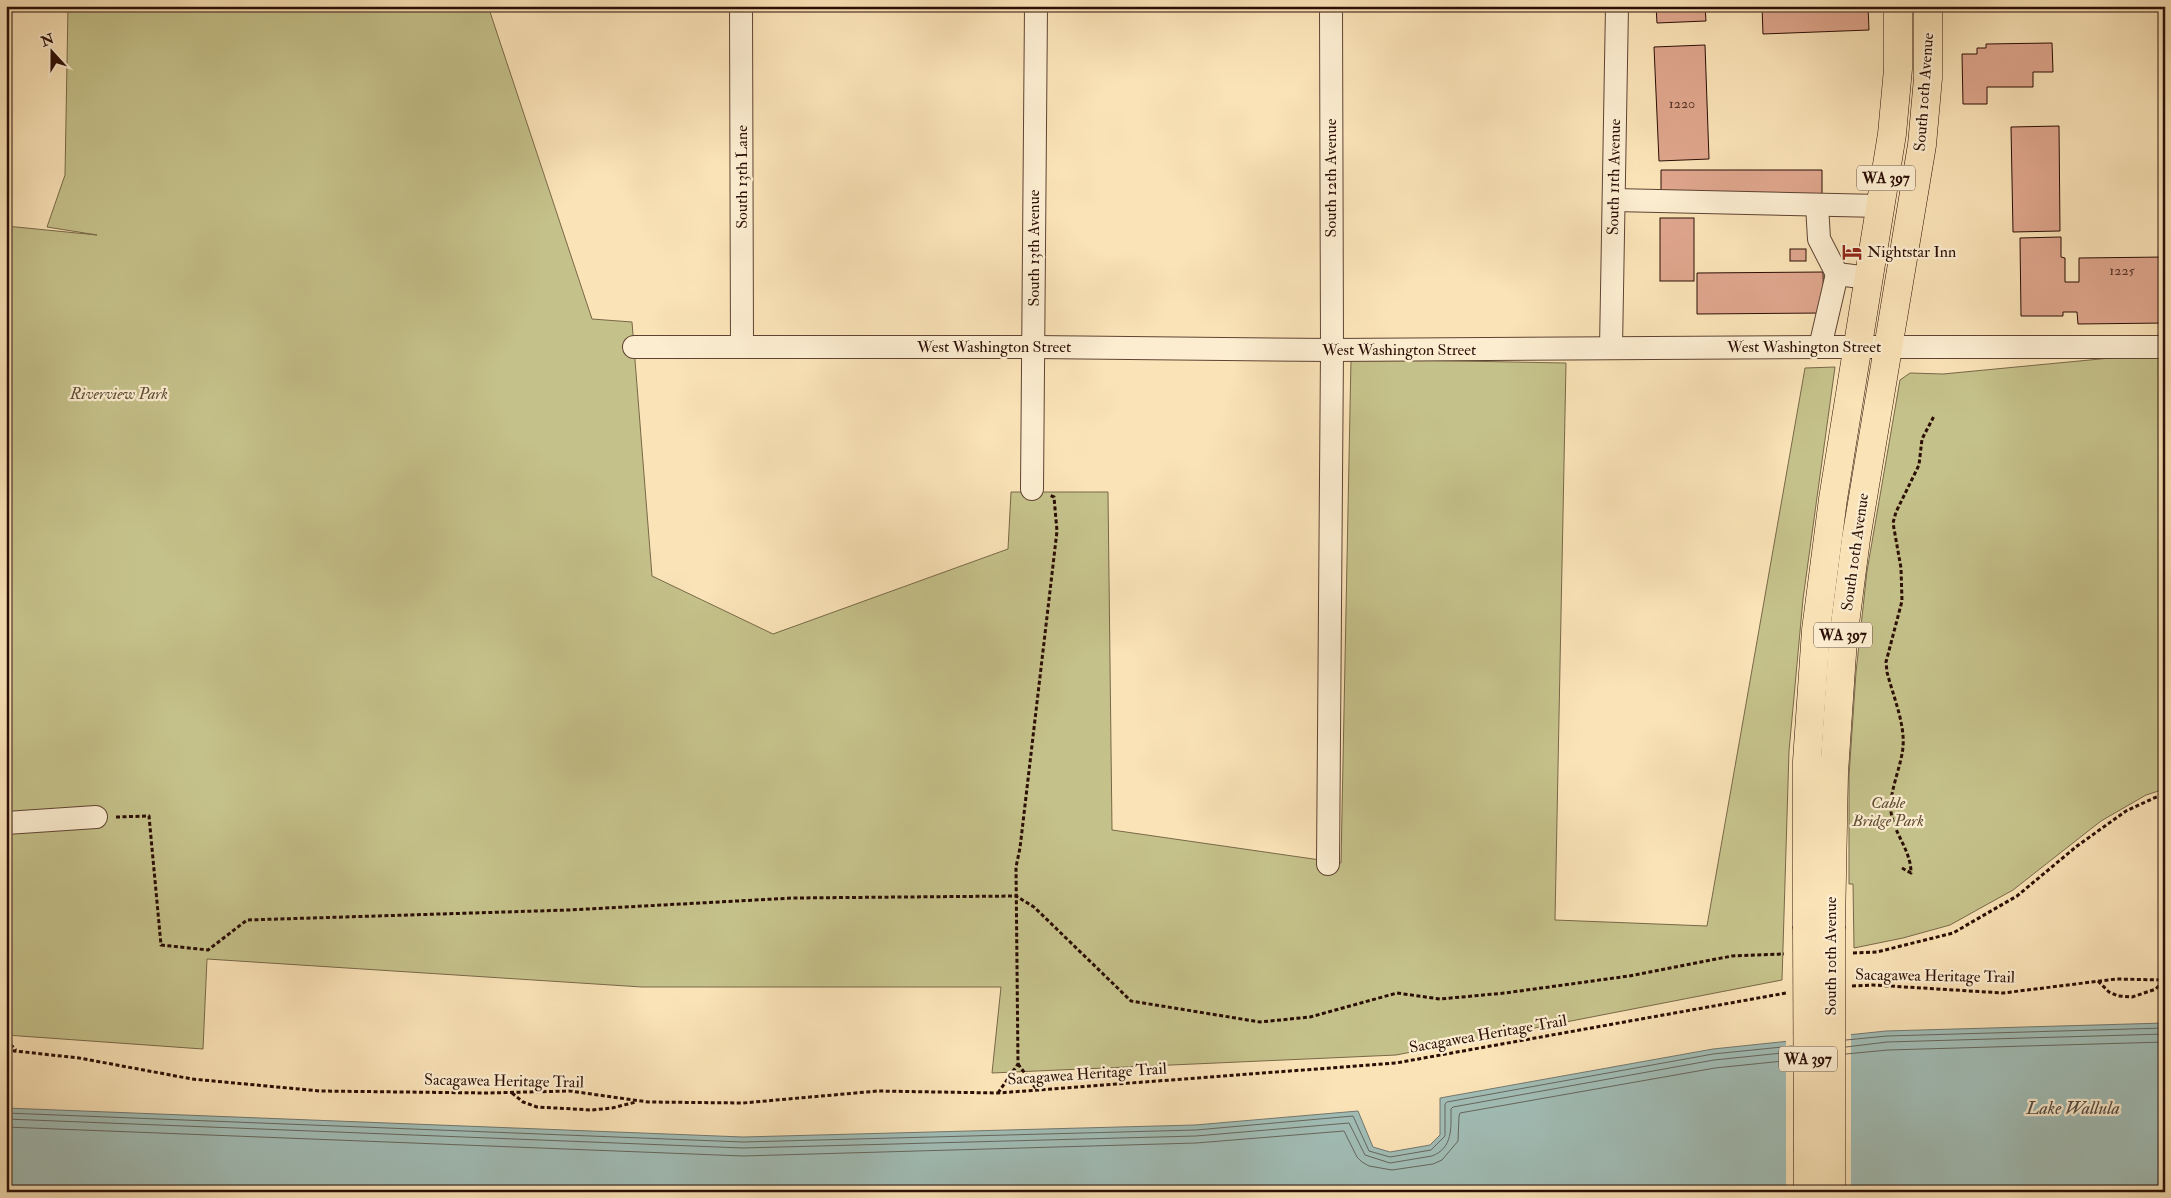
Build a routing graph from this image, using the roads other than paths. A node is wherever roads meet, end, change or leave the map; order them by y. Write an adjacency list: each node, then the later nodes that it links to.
1 (741, 6): 14 (street, South 13th Lane)
2 (1036, 6): 15 (street, South 13th Avenue)
3 (1331, 6): 20 (street, South 12th Avenue)
4 (1617, 6): 7 (street, South 11th Avenue)
5 (1898, 6): 9 (main road, South 10th Avenue / WA 397)
6 (1928, 6): 17 (main road, South 10th Avenue / WA 397)
7 (1614, 200): 8 (street); 19 (street, South 11th Avenue)
8 (1817, 204): 9 (street); 10 (street)
9 (1881, 206): 11 (main road, South 10th Avenue / WA 397)
10 (1837, 274): 11 (street); 12 (street)
11 (1869, 278): 16 (main road, South 10th Avenue / WA 397)
12 (1820, 346): 16 (street, West Washington Street); 19 (street, West Washington Street)
13 (634, 347): 14 (street, West Washington Street)
14 (742, 347): 15 (street, West Washington Street)
15 (1034, 347): 20 (street, West Washington Street); 21 (street, South 13th Avenue)
16 (1857, 347): 17 (street, West Washington Street); 25 (main road, South 10th Avenue / WA 397)
17 (1888, 347): 18 (street, West Washington Street); 25 (main road, South 10th Avenue / WA 397)
18 (2165, 347)
19 (1611, 348): 20 (street, West Washington Street)
20 (1332, 350): 24 (street, South 12th Avenue)
21 (1032, 489)
22 (96, 817): 23 (street)
23 (6, 824)
24 (1328, 864)
25 (1819, 926): 26 (main road, South 10th Avenue / WA 397, bridge); 27 (main road, South 10th Avenue / WA 397, bridge)
26 (1808, 1192)
27 (1831, 1192)

